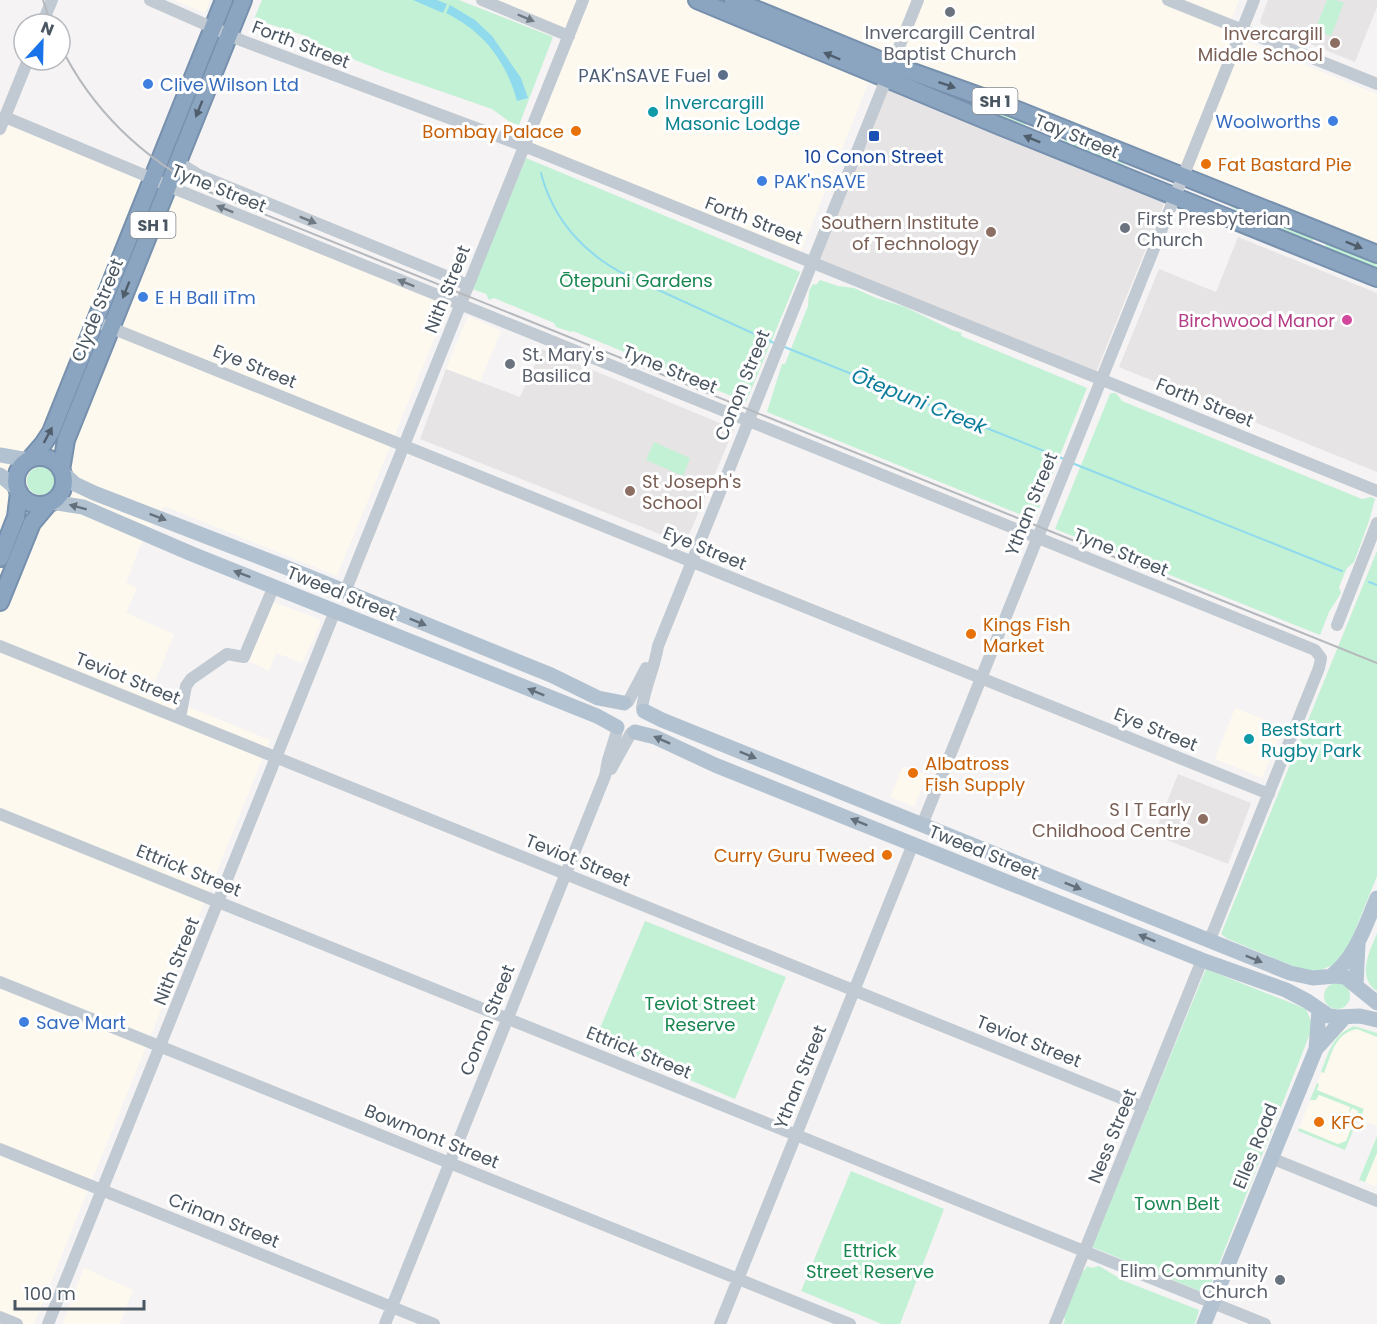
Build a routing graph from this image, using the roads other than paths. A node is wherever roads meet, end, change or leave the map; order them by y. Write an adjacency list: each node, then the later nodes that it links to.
1 (150, 0): 11 (street, Forth Street)
2 (224, 0): 11 (highway, Clyde Street / SH 1)
3 (243, 0): 13 (highway, Clyde Street / SH 1)
4 (482, 0): 14 (street, one-way to 14)
5 (583, 0): 14 (street, Nith Street)
6 (697, 0): 15 (highway, Tay Street / SH 1, one-way to 6)
7 (733, 0): 15 (highway, Tay Street / SH 1)
8 (918, 0): 15 (street, Conon Street)
9 (1168, 0): 12 (street)
10 (1254, 0): 12 (street, Ythan Street)
11 (213, 26): 13 (street, Forth Street); 24 (highway, Clyde Street / SH 1)
12 (1242, 30): 17 (street); 26 (street, Ythan Street)
13 (229, 35): 21 (street, Forth Street); 23 (highway, Clyde Street / SH 1, one-way to 23)
14 (569, 36): 21 (street, Nith Street)
15 (889, 71): 20 (highway, Tay Street / SH 1, one-way to 20); 22 (highway, Tay Street / SH 1, one-way to 15); 30 (street, Conon Street)
16 (23, 72): 18 (street)
17 (1377, 84)
18 (5, 117): 19 (street); 24 (street, Tyne Street)
19 (0, 129)
20 (1070, 130): 22 (highway); 26 (highway, Tay Street / SH 1)
21 (524, 146): 30 (street, Forth Street); 32 (street, Nith Street)
22 (1065, 151): 26 (highway, Tay Street / SH 1)
23 (178, 162): 25 (highway, Clyde Street / SH 1); 32 (street, Tyne Street, one-way to 32)
24 (152, 179): 25 (street, Tyne Street); 34 (highway, Clyde Street / SH 1)
25 (168, 186): 33 (street, Tyne Street, one-way to 25); 35 (highway, Clyde Street / SH 1, one-way to 35)
26 (1179, 186): 27 (highway, Tay Street / SH 1); 28 (highway, Tay Street / SH 1); 36 (street, Ythan Street)
27 (1323, 232): 28 (highway); 29 (highway, Tay Street / SH 1, one-way to 29)
28 (1315, 253): 31 (highway, Tay Street / SH 1)
29 (1377, 254)
30 (813, 263): 36 (street, Forth Street); 37 (street, Conon Street)
31 (1377, 278)
32 (468, 285): 33 (street, Nith Street)
33 (460, 304): 37 (street, Tyne Street); 38 (street, Nith Street)
34 (95, 321): 35 (street, Eye Street); 40 (highway, Clyde Street / SH 1, one-way to 34)
35 (111, 327): 38 (street, Eye Street); 41 (highway, Clyde Street / SH 1)
36 (1101, 379): 44 (street, Forth Street); 48 (street, Ythan Street)
37 (749, 420): 48 (street, Tyne Street); 51 (street, Conon Street)
38 (404, 445): 51 (street, Eye Street); 54 (street, Nith Street)
39 (0, 455): 40 (main road)
40 (30, 459): 41 (highway); 43 (highway, Clyde Street / SH 1)
41 (62, 471): 45 (highway, Clyde Street / SH 1); 47 (main road, Tweed Street, one-way to 47)
42 (0, 475): 43 (main road)
43 (18, 491): 45 (highway); 50 (highway, Clyde Street / SH 1)
44 (1377, 491)
45 (50, 503): 49 (main road, Tweed Street, one-way to 45); 55 (highway, Clyde Street / SH 1)
46 (1377, 523): 58 (street)
47 (201, 534): 49 (main road); 52 (main road, Tweed Street)
48 (1037, 537): 62 (street, Ythan Street); 67 (street, Tyne Street)
49 (192, 554): 53 (main road, Tweed Street, one-way to 49)
50 (0, 558)
51 (692, 562): 62 (street, Eye Street); 63 (street, Conon Street)
52 (328, 585): 54 (main road, Tweed Street); 56 (main road)
53 (274, 586): 56 (main road, Tweed Street); 64 (street)
54 (345, 592): 57 (main road); 60 (main road, Tweed Street, one-way to 60)
55 (0, 602)
56 (335, 611): 57 (main road, Tweed Street); 66 (street, Nith Street)
57 (352, 618): 61 (main road, Tweed Street)
58 (1337, 625)
59 (0, 646): 64 (street, Teviot Street)
60 (488, 650): 61 (main road); 63 (main road, Tweed Street)
61 (480, 669): 65 (main road, Tweed Street, one-way to 61)
62 (980, 678): 67 (street, Eye Street); 70 (street, Ythan Street)
63 (634, 706): 65 (main road, Conon Street); 65 (main road, Conon Street); 69 (main road, Tweed Street, one-way to 69)
64 (180, 718): 66 (street, Teviot Street)
65 (626, 730): 71 (main road, Tweed Street, one-way to 65); 73 (street, Conon Street)
66 (278, 757): 73 (street, Teviot Street); 75 (street, Nith Street)
67 (1269, 794): 76 (street)
68 (0, 814): 75 (street, Ettrick Street)
69 (905, 818): 70 (main road, Tweed Street); 71 (main road)
70 (921, 825): 72 (main road); 76 (main road, Tweed Street, one-way to 76)
71 (913, 844): 72 (main road, Tweed Street); 82 (street, Ythan Street)
72 (931, 851): 78 (main road, Tweed Street, one-way to 72)
73 (566, 874): 82 (street, Teviot Street); 86 (street, Conon Street)
74 (1377, 898): 77 (main road)
75 (219, 902): 86 (street, Ettrick Street); 88 (street, Nith Street)
76 (1208, 940): 78 (main road); 79 (main road, Tweed Street, one-way to 79)
77 (1358, 944): 79 (main road); 81 (main road)
78 (1209, 963): 84 (main road, Tweed Street); 90 (street, Ness Street)
79 (1330, 977): 81 (main road, Tweed Street); 84 (main road)
80 (0, 982): 88 (street, Bowmont Street)
81 (1357, 988): 83 (main road, Tweed Street); 85 (main road)
82 (855, 990): 90 (street, Teviot Street); 91 (street, Ythan Street)
83 (1377, 1004)
84 (1319, 1009): 85 (main road, Tweed Street); 89 (main road, Elles Road)
85 (1346, 1016): 87 (main road, Tweed Street); 89 (main road, Elles Road)
86 (508, 1019): 91 (street, Ettrick Street); 94 (street, Conon Street)
87 (1377, 1020)
88 (161, 1047): 94 (street, Bowmont Street); 95 (street, Nith Street)
89 (1316, 1049): 93 (main road, Elles Road)
90 (1143, 1107): 97 (street, Ness Street)
91 (796, 1135): 97 (street, Ettrick Street); 98 (street, Ythan Street)
92 (0, 1149): 95 (street, Crinan Street)
93 (1271, 1158): 96 (street); 99 (main road, Elles Road)
94 (450, 1163): 98 (street, Bowmont Street); 100 (street, Conon Street)
95 (102, 1190): 100 (street, Crinan Street); 103 (street, Nith Street)
96 (1377, 1201)
97 (1085, 1251): 99 (street, Ettrick Street); 108 (street, Ness Street)
98 (738, 1279): 106 (street, Ythan Street); 107 (street, Bowmont Street)
99 (1212, 1303): 109 (main road, Elles Road); 110 (street, Ettrick Street)
100 (392, 1307): 104 (street, Conon Street); 105 (street, Crinan Street)
101 (0, 1317): 102 (street)
102 (17, 1324)
103 (48, 1324)
104 (385, 1324)
105 (434, 1324)
106 (720, 1324)
107 (850, 1324)
108 (1055, 1324)
109 (1204, 1324)
110 (1265, 1324)

